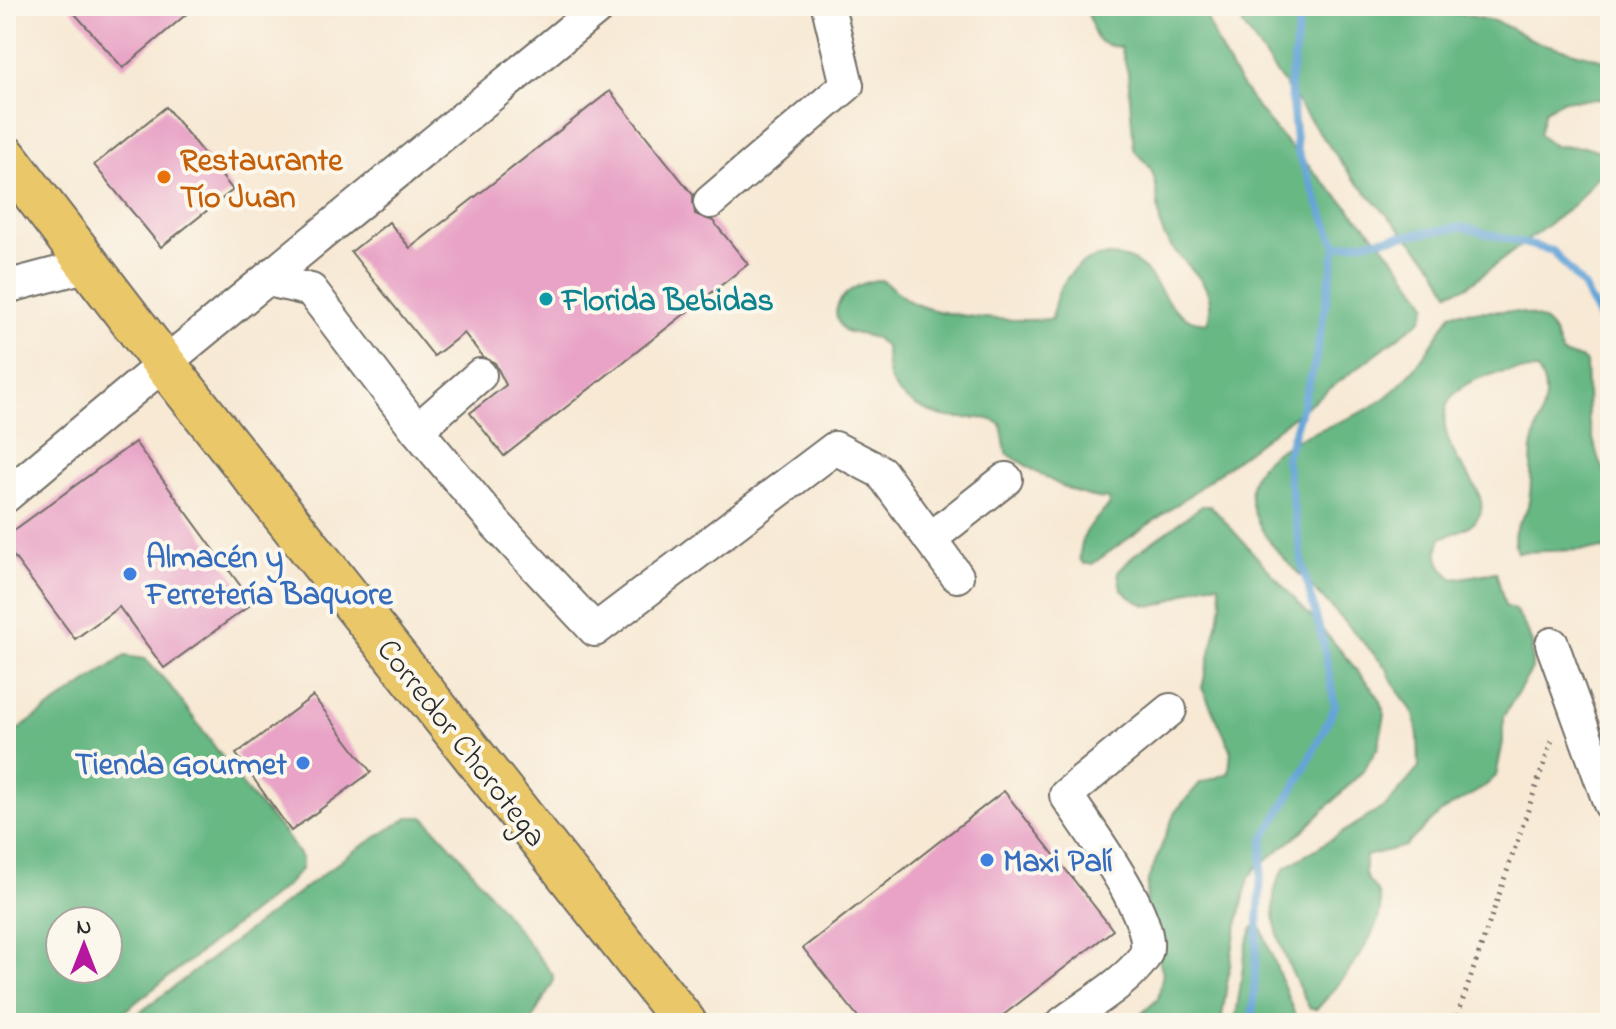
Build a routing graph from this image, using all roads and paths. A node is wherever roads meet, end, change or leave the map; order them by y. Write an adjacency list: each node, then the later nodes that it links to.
1 (600, 6): 6 (lane)
2 (828, 6): 4 (lane)
3 (6, 157): 5 (main road, Corredor Chorotega)
4 (710, 202)
5 (89, 265): 7 (lane); 8 (main road, Corredor Chorotega)
6 (268, 280): 8 (lane); 10 (lane)
7 (6, 287)
8 (163, 362): 12 (lane); 19 (main road, Corredor Chorotega)
9 (480, 375): 10 (lane)
10 (417, 430): 13 (lane)
11 (1006, 479): 13 (lane)
12 (6, 496)
13 (930, 539): 14 (lane)
14 (957, 576)
15 (1552, 644): 16 (lane)
16 (1568, 694): 18 (lane); 21 (path)
17 (1170, 710): 20 (lane)
18 (1610, 804)
19 (685, 1023)
20 (1063, 1023)
21 (1455, 1023)

